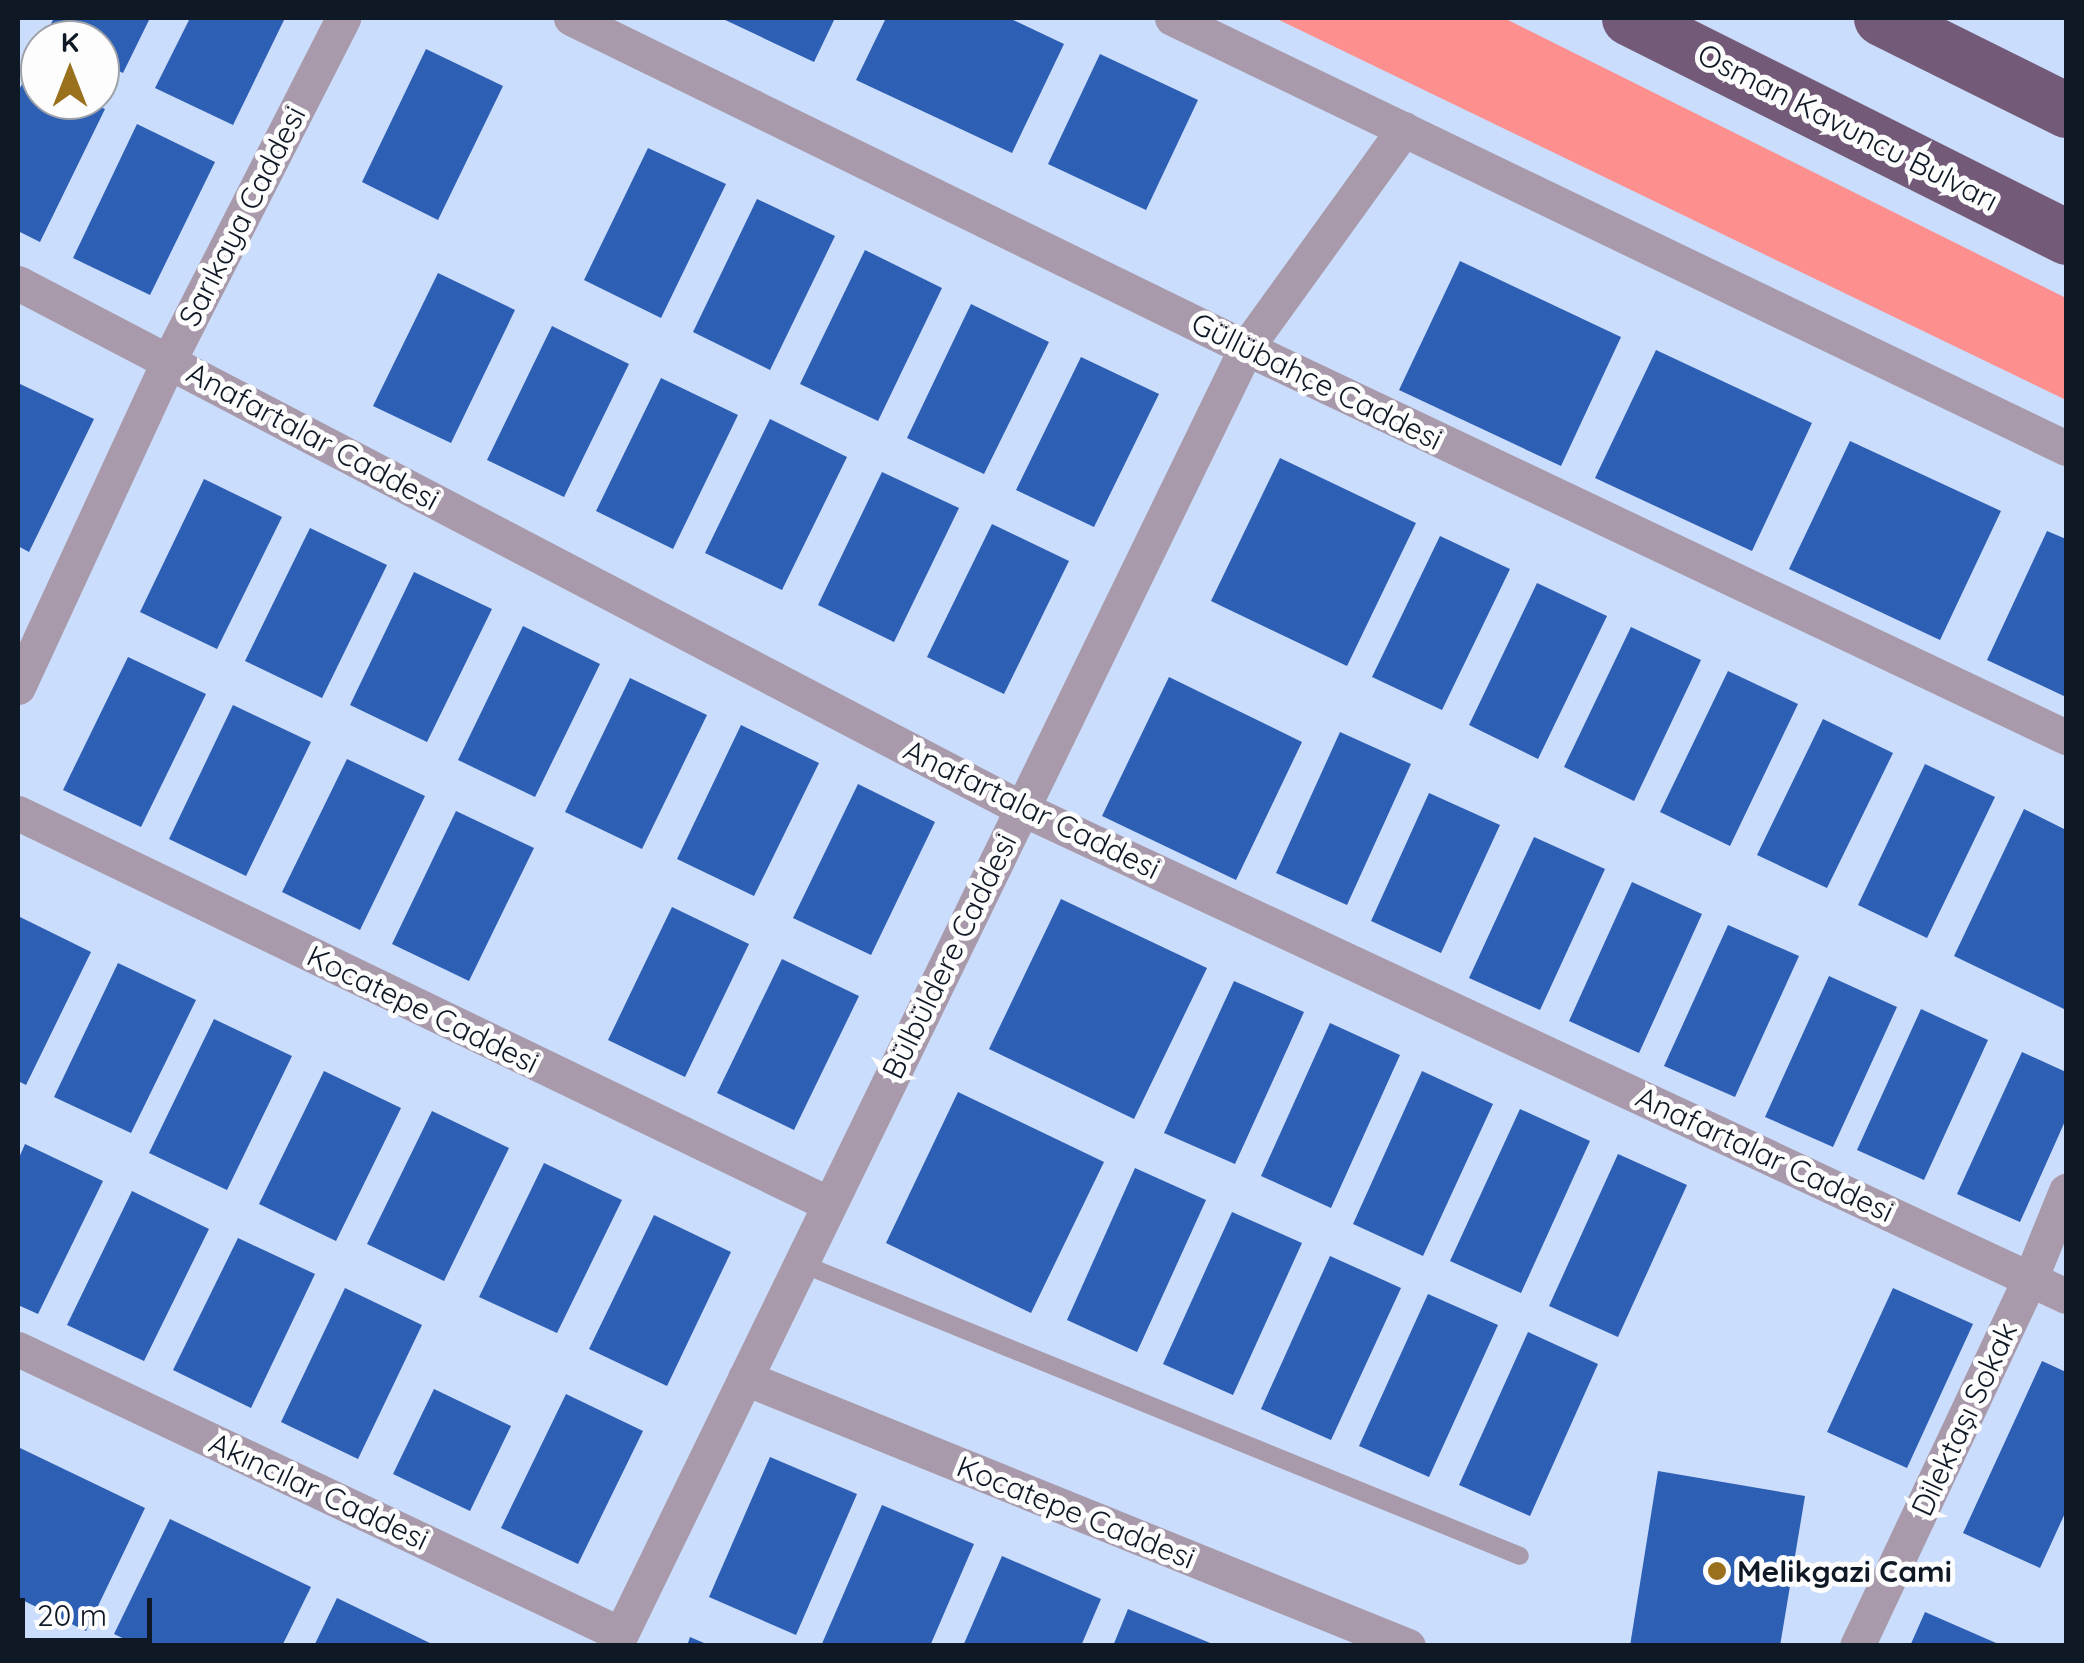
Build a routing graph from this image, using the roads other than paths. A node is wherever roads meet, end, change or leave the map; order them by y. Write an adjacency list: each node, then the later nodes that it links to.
1 (343, 18): 11 (street, Sarıkaya Caddesi)
2 (571, 18): 10 (street, Güllübahçe Caddesi)
3 (1172, 18): 7 (street)
4 (1629, 18): 8 (highway, Osman Kavuncu Bulvarı)
5 (1880, 18): 6 (highway)
6 (2066, 110)
7 (1404, 129): 10 (street, Bülbüldere Caddesi); 12 (street)
8 (2066, 237)
9 (18, 283): 11 (street, Anafartalar Caddesi)
10 (1246, 348): 14 (street, Güllübahçe Caddesi); 15 (street, Bülbüldere Caddesi)
11 (168, 360): 13 (street, Sarıkaya Caddesi); 15 (street, Anafartalar Caddesi)
12 (2066, 448)
13 (18, 687)
14 (2066, 736)
15 (1021, 808): 18 (street, Bülbüldere Caddesi); 20 (street, Anafartalar Caddesi)
16 (18, 813): 18 (street, Kocatepe Caddesi)
17 (2066, 1191): 20 (street, Dilektaşı Sokak)
18 (828, 1204): 19 (street, Bülbüldere Caddesi)
19 (800, 1263): 23 (street, Bülbüldere Caddesi); 24 (lane)
20 (2031, 1277): 21 (street, Anafartalar Caddesi); 27 (street, Dilektaşı Sokak)
21 (2066, 1296)
22 (18, 1349): 25 (street, Akıncılar Caddesi)
23 (745, 1378): 25 (street, Bülbüldere Caddesi); 26 (street, Kocatepe Caddesi)
24 (1520, 1556)
25 (618, 1640)
26 (1408, 1646)
27 (1857, 1646)

